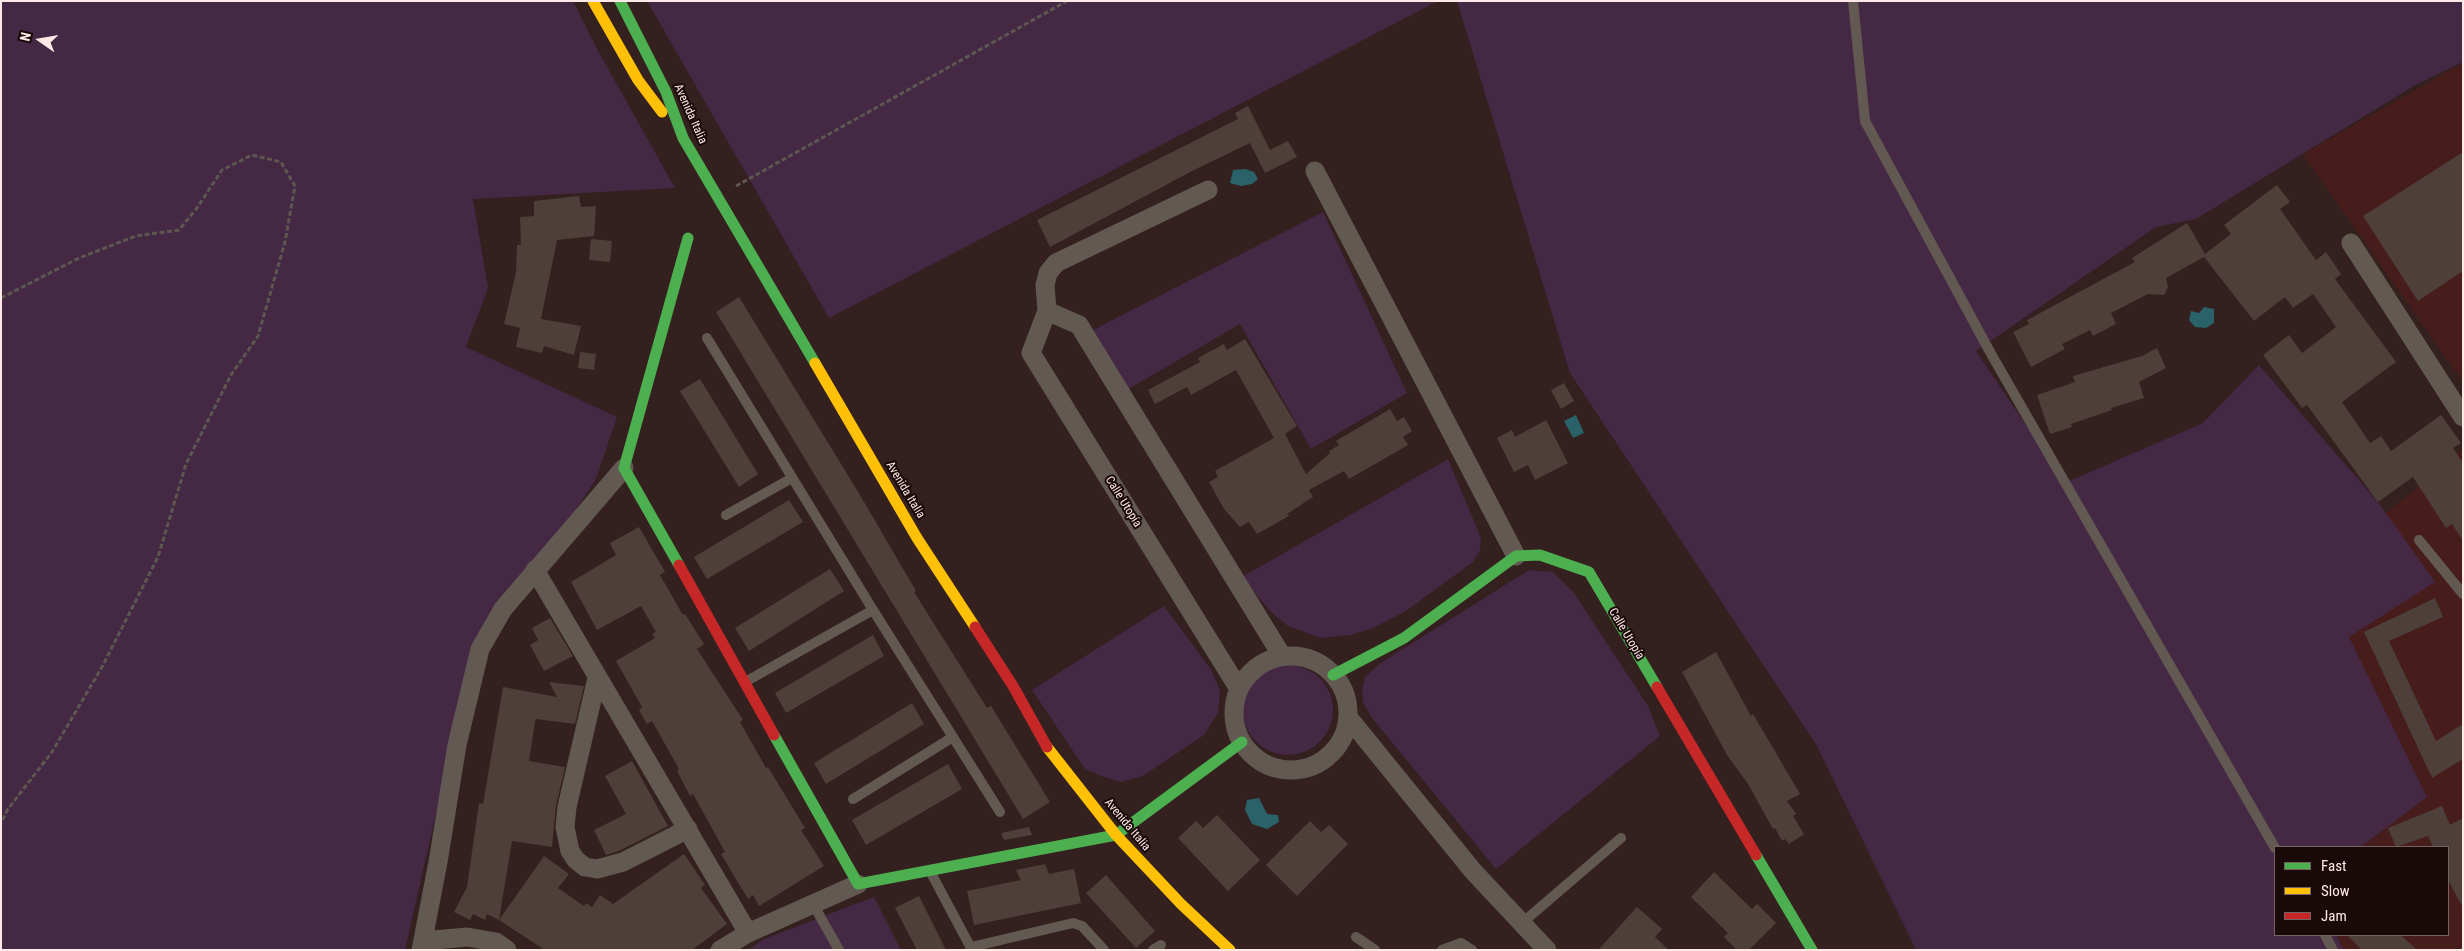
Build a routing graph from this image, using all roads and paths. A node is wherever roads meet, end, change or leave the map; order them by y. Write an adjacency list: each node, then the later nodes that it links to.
1 (593, 1): 5 (street)
2 (620, 1): 5 (street, Avenida Italia)
3 (1068, 1): 8 (path)
4 (1853, 1): 37 (lane)
5 (683, 138): 8 (street, Avenida Italia)
6 (1315, 171): 19 (street)
7 (1208, 190): 12 (street, Calle Utopía)
8 (718, 196): 35 (street, Avenida Italia)
9 (688, 238): 15 (street)
10 (2352, 243): 14 (street)
11 (1, 298): 33 (path)
12 (1047, 311): 23 (street); 27 (street, Calle Utopía)
13 (706, 338): 16 (lane)
14 (2463, 417)
15 (624, 468): 20 (street); 26 (street)
16 (792, 478): 17 (lane); 22 (lane)
17 (726, 515)
18 (2419, 540): 21 (lane)
19 (1516, 556): 24 (street); 56 (street, Calle Utopía)
20 (536, 570): 25 (street); 45 (street)
21 (2463, 594)
22 (873, 610): 26 (lane); 29 (lane)
23 (1282, 656): 24 (street); 27 (street)
24 (1333, 675): 28 (street)
25 (598, 678): 34 (street); 34 (street)
26 (744, 683): 39 (street)
27 (1239, 689): 30 (street)
28 (1348, 717): 30 (street); 41 (street)
29 (953, 736): 31 (lane); 32 (lane)
30 (1242, 742): 35 (street)
31 (853, 799)
32 (1000, 812)
33 (1, 824)
34 (688, 829): 42 (street)
35 (1116, 835): 38 (street); 51 (street, Avenida Italia)
36 (1621, 838): 41 (lane)
37 (2274, 846)
38 (930, 870): 39 (street); 46 (lane)
39 (858, 884): 40 (street)
40 (813, 904): 42 (street); 49 (lane)
41 (1522, 923): 55 (street)
42 (748, 933): 48 (street)
43 (2326, 936): 57 (lane)
44 (1356, 937): 52 (lane)
45 (422, 945): 47 (street)
46 (971, 948): 50 (lane)
47 (508, 950)
48 (720, 950)
49 (839, 950)
50 (1104, 950)
51 (1230, 950)
52 (1375, 950)
53 (1442, 950): 54 (lane)
54 (1472, 950)
55 (1547, 950)
56 (1812, 950)
57 (2334, 950)

